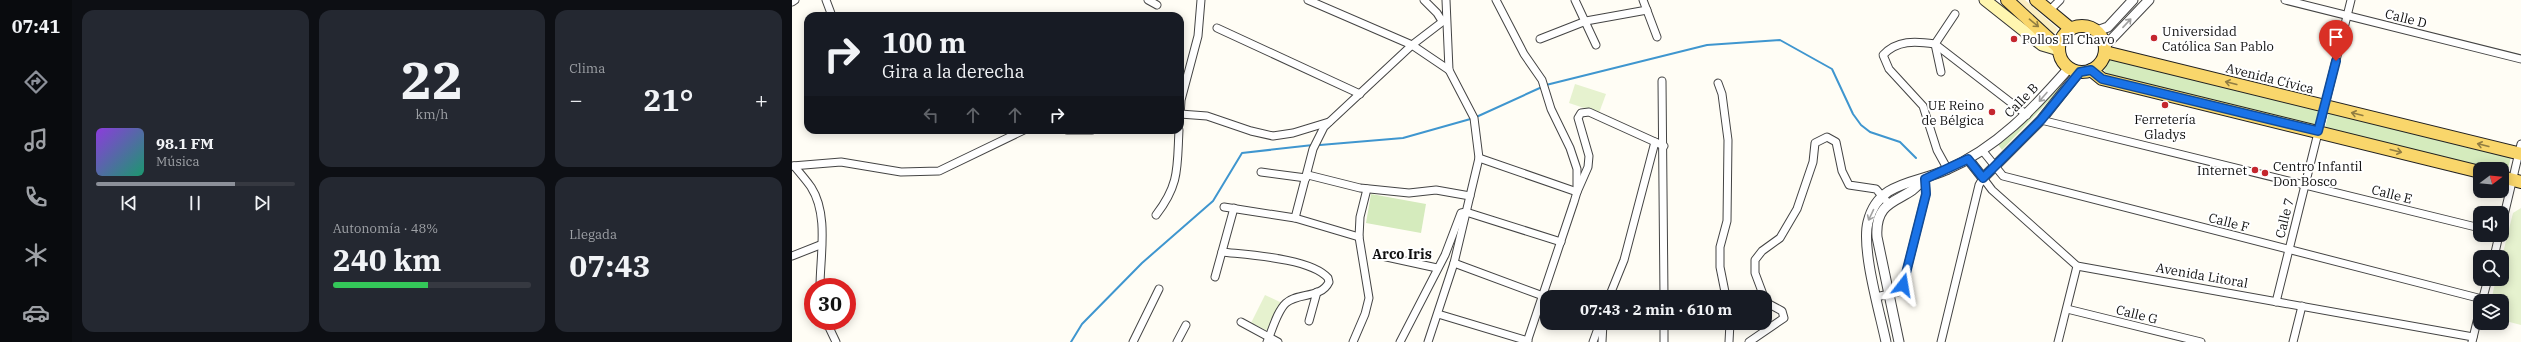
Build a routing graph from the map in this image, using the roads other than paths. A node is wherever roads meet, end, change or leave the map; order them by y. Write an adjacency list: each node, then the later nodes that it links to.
1 (795, 0): 19 (street)
2 (826, 0): 23 (street)
3 (1148, 0): 20 (street)
4 (1201, 0): 44 (street)
5 (1308, 0): 34 (street)
6 (1424, 0): 26 (street)
7 (1446, 0): 26 (street)
8 (1496, 0): 71 (street)
9 (1575, 0): 27 (street)
10 (1643, 0): 21 (street)
11 (1986, 0): 36 (main road)
12 (2007, 0): 36 (main road, one-way to 36)
13 (2036, 0): 22 (main road)
14 (2060, 0): 22 (street)
15 (2133, 0): 30 (street)
16 (2149, 0): 37 (street, one-way to 16)
17 (2285, 0): 25 (street, Calle D)
18 (2351, 0): 25 (street, Calle 7)
19 (792, 2)
20 (1157, 5)
21 (1647, 10): 27 (street); 31 (street)
22 (2049, 11): 29 (main road)
23 (830, 12)
24 (1955, 14): 33 (street)
25 (2347, 16): 38 (street, Calle D); 46 (street, Calle 7)
26 (1444, 20): 34 (street); 39 (street)
27 (1586, 21): 32 (street); 35 (street)
28 (1217, 28): 45 (street)
29 (2071, 29): 30 (main road); 36 (main road)
30 (2097, 31): 37 (main road)
31 (1657, 37)
32 (1540, 39)
33 (1935, 44): 41 (street); 48 (street); 62 (street)
34 (1412, 45): 39 (street); 45 (street)
35 (1596, 45)
36 (2059, 49): 40 (main road)
37 (2105, 49): 40 (main road); 46 (main road, Avenida Cívica, one-way to 37)
38 (2521, 59)
39 (1449, 70): 58 (street)
40 (2080, 70): 48 (street, Calle B, one-way to 48); 49 (street, Calle B); 51 (main road)
41 (1941, 72)
42 (1662, 81): 55 (street)
43 (1718, 83): 98 (street)
44 (1184, 89)
45 (1360, 94): 50 (street)
46 (2324, 106): 51 (street, Calle 7); 57 (main road, Avenida Cívica, one-way to 46)
47 (1184, 114): 50 (street)
48 (2027, 115): 56 (street, Calle B)
49 (2041, 120): 61 (street, Calle B); 69 (street, Calle E)
50 (1329, 122): 65 (street)
51 (2318, 131): 63 (main road, one-way to 63); 69 (street, Calle 7)
52 (1016, 134): 60 (street)
53 (1179, 134): 79 (street)
54 (1655, 142): 55 (street); 71 (street); 96 (street)
55 (1664, 146): 97 (street)
56 (1982, 150): 59 (street, Calle B); 61 (street, Calle F)
57 (2520, 150): 68 (street)
58 (1479, 158): 71 (street); 72 (street)
59 (1968, 159): 62 (street, Calle B); 66 (street)
60 (793, 166): 84 (street)
61 (1995, 166): 66 (street, Calle B); 85 (street, Calle F)
62 (1948, 170): 67 (street, Calle B)
63 (2473, 170)
64 (1261, 172): 65 (street)
65 (1307, 177): 70 (street); 80 (street)
66 (1983, 178): 90 (street); 138 (street)
67 (1923, 180): 73 (street); 74 (street); 101 (street)
68 (2512, 180): 75 (street)
69 (2305, 185): 81 (street, Calle E); 85 (street, Calle 7)
70 (1367, 189): 72 (street); 82 (street)
71 (1577, 192): 83 (street)
72 (1470, 196): 78 (street)
73 (1882, 197): 74 (street); 99 (street); 103 (street, one-way to 103)
74 (1889, 204): 101 (street)
75 (2506, 206)
76 (1224, 207): 77 (street)
77 (1234, 208): 80 (street); 86 (street)
78 (1466, 212): 83 (street); 89 (street); 91 (street)
79 (1156, 215)
80 (1295, 218): 82 (street)
81 (2473, 226)
82 (1359, 237): 127 (street)
83 (1561, 242): 95 (street)
84 (820, 245): 87 (street); 93 (street)
85 (2288, 250): 104 (street, Calle F); 105 (street, Calle 7)
86 (1222, 252): 92 (street); 100 (street)
87 (792, 256)
88 (1382, 256): 91 (street)
89 (1454, 263): 102 (street); 110 (street)
90 (2077, 266): 105 (street, Avenida Litoral); 109 (street)
91 (1437, 268): 128 (street)
92 (1214, 277)
93 (820, 278)
94 (1159, 289): 124 (street)
95 (1545, 290)
96 (1613, 290)
97 (1664, 290)
98 (1725, 290)
99 (1761, 290)
100 (1317, 292): 111 (street); 122 (street)
101 (1889, 294): 103 (street); 137 (street)
102 (1540, 295)
103 (1876, 297): 136 (street)
104 (2473, 298)
105 (2276, 302): 108 (street, Avenida Litoral)
106 (1540, 305): 130 (street)
107 (1772, 306): 114 (street)
108 (2302, 306): 121 (street, Avenida Litoral); 141 (street)
109 (2067, 309): 139 (street); 140 (street, Calle G)
110 (1438, 314): 129 (street); 130 (street)
111 (1309, 321)
112 (1241, 322): 122 (street)
113 (1186, 325): 125 (street)
114 (1772, 326)
115 (830, 330): 123 (street)
116 (1597, 330): 131 (street)
117 (1603, 330): 132 (street)
118 (1664, 330): 133 (street)
119 (1730, 330): 134 (street)
120 (1766, 330): 135 (street)
121 (2472, 339)
122 (1268, 340): 126 (street)
123 (836, 342)
124 (1133, 342)
125 (1178, 342)
126 (1278, 342)
127 (1352, 342)
128 (1400, 342)
129 (1428, 342)
130 (1527, 342)
131 (1593, 342)
132 (1602, 342)
133 (1664, 342)
134 (1729, 342)
135 (1749, 342)
136 (1886, 342)
137 (1899, 342)
138 (1941, 342)
139 (2058, 342)
140 (2201, 342)
141 (2293, 342)

